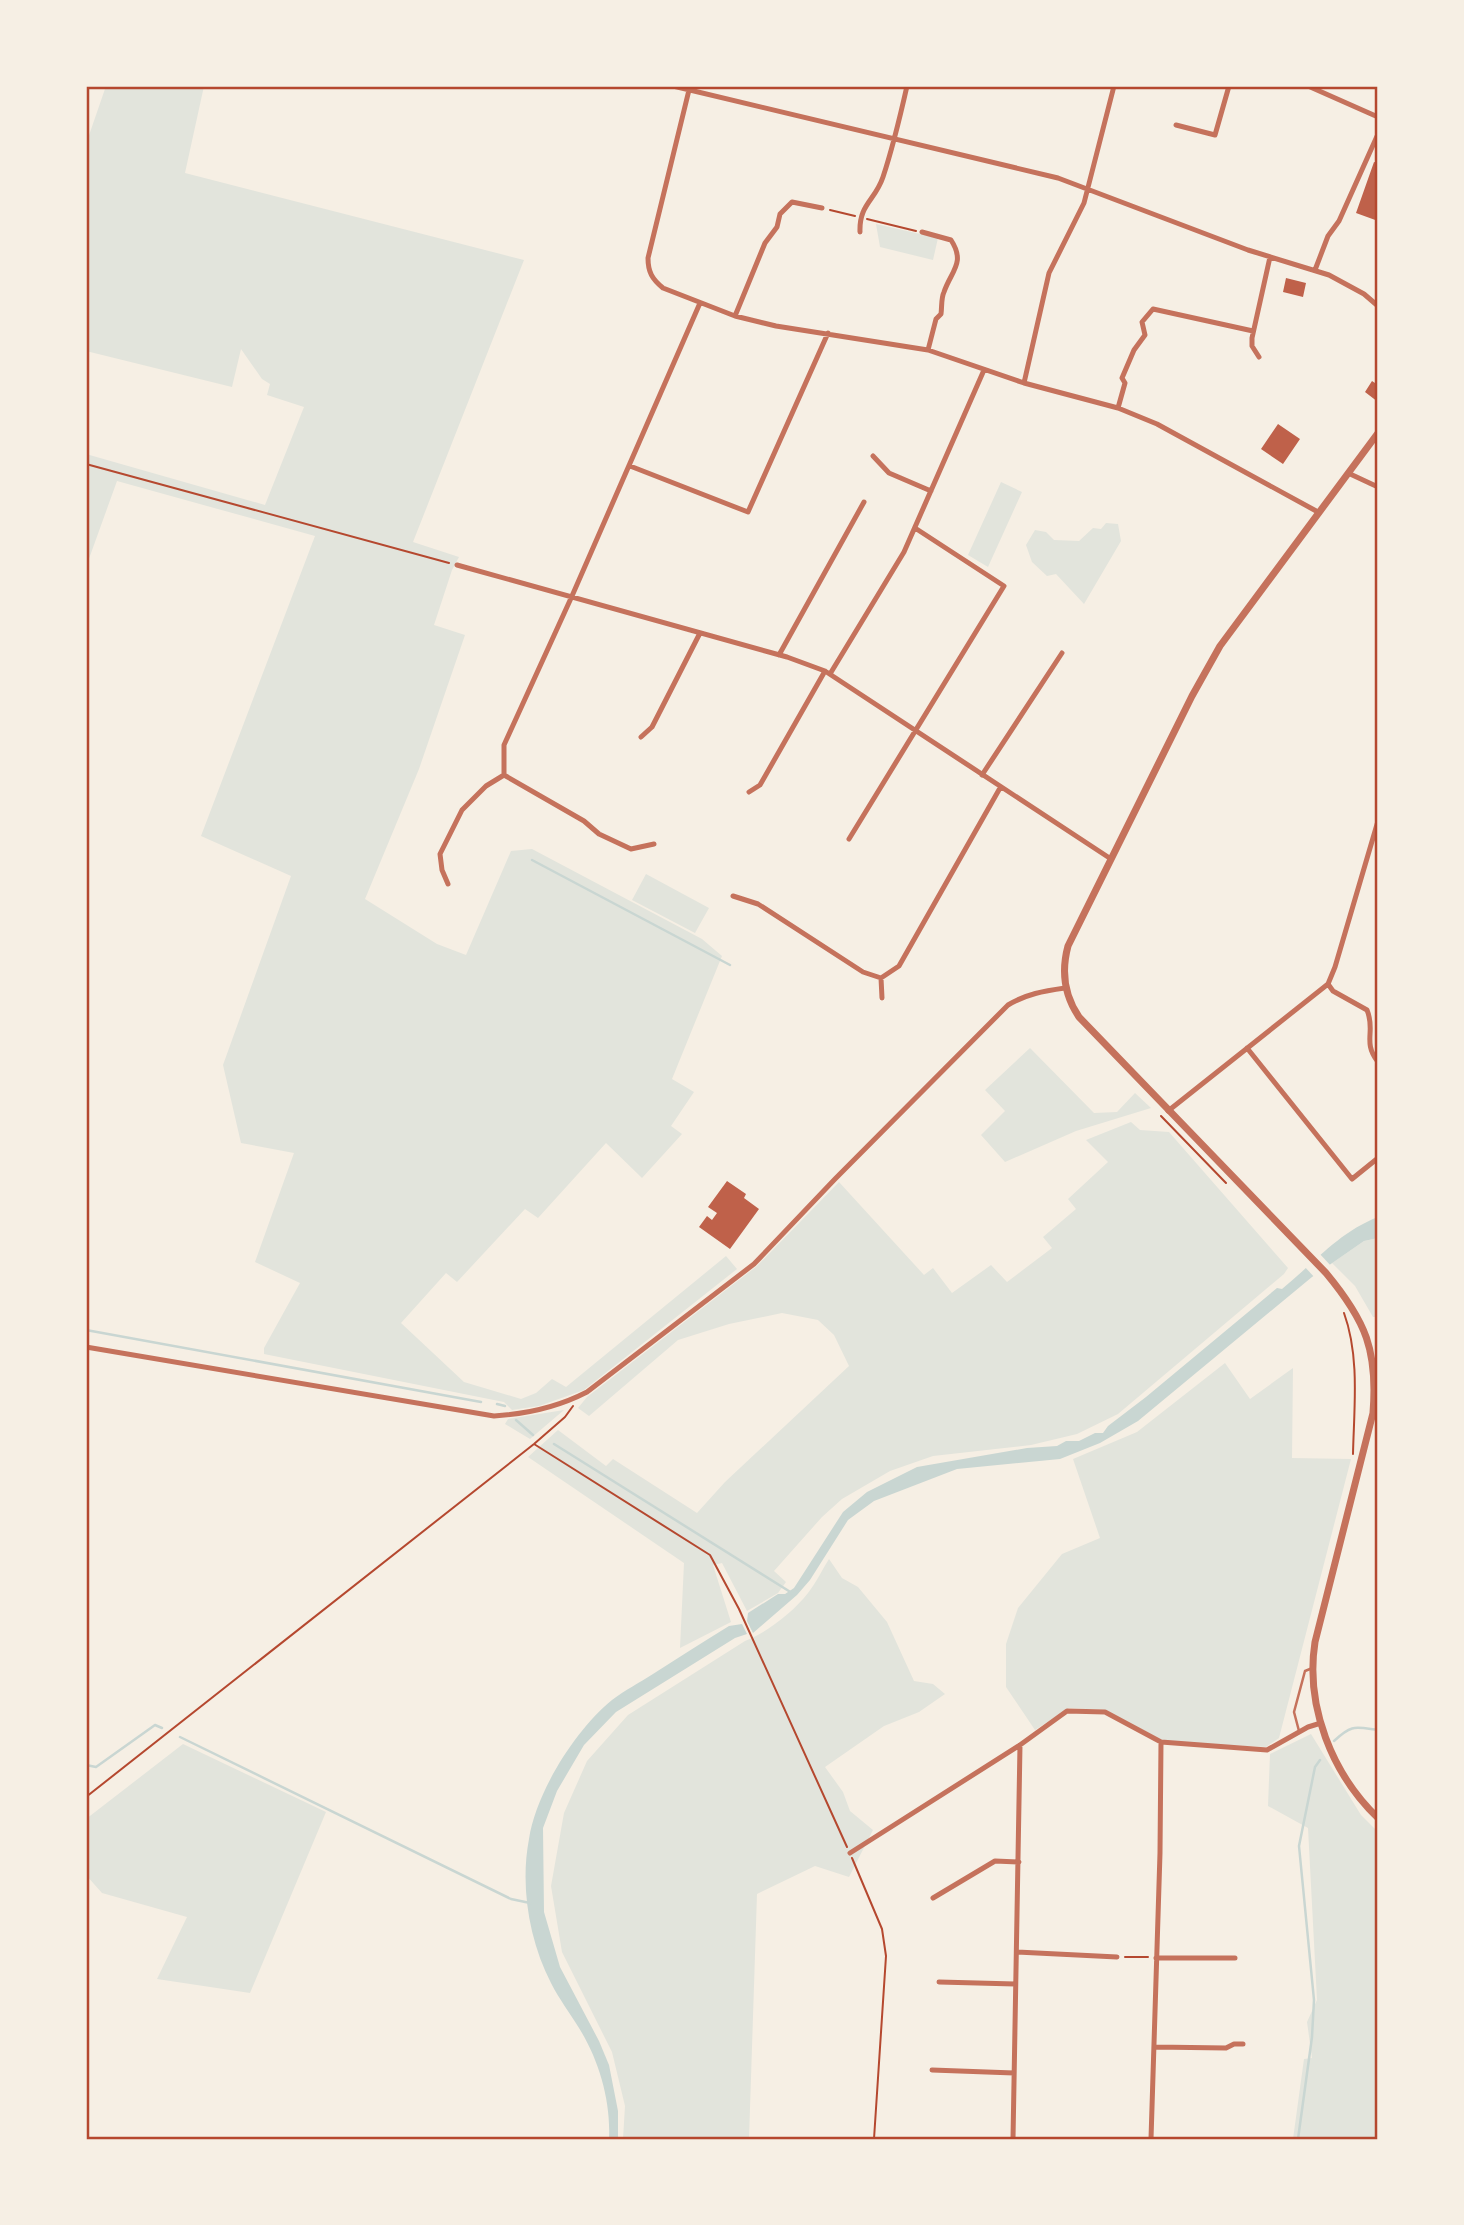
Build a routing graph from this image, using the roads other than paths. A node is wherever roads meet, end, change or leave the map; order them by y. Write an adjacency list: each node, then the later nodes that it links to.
1 (673, 86): 6 (street)
2 (907, 86): 10 (street)
3 (1114, 86): 11 (street)
4 (1229, 86): 8 (street)
5 (1308, 86): 7 (street)
6 (690, 90): 10 (street); 17 (street)
7 (1378, 117)
8 (1176, 125)
9 (1378, 134): 16 (street)
10 (895, 140): 11 (street); 13 (street)
11 (1088, 189): 15 (street); 25 (street)
12 (822, 208): 19 (street)
13 (860, 232)
14 (922, 232): 22 (street)
15 (1270, 257): 16 (street); 20 (street)
16 (1315, 270): 18 (street)
17 (700, 303): 19 (street); 29 (street)
18 (1378, 306)
19 (735, 316): 21 (street)
20 (1253, 331): 23 (street); 26 (street)
21 (828, 333): 22 (street); 29 (street)
22 (928, 351): 24 (street)
23 (1259, 357)
24 (984, 370): 25 (street); 32 (street)
25 (1024, 383): 26 (street)
26 (1118, 408): 34 (street)
27 (1378, 433): 30 (street)
28 (873, 456): 32 (street)
29 (629, 466): 37 (street)
30 (1349, 473): 31 (street); 34 (street)
31 (1378, 487)
32 (931, 491): 35 (street)
33 (864, 502): 40 (street)
34 (1318, 512): 51 (street)
35 (915, 528): 41 (street); 42 (street)
36 (457, 565): 37 (street)
37 (572, 596): 38 (street); 44 (street)
38 (700, 633): 40 (street); 43 (street)
39 (1062, 653): 45 (street)
40 (779, 654): 41 (street)
41 (827, 672): 42 (street); 47 (street)
42 (916, 732): 45 (street); 49 (street)
43 (642, 737)
44 (504, 775): 50 (street); 52 (street)
45 (982, 775): 46 (street)
46 (1000, 788): 51 (street); 54 (street)
47 (749, 792)
48 (1378, 821): 55 (street)
49 (849, 839)
50 (653, 844)
51 (1111, 859): 56 (street)
52 (448, 884)
53 (733, 896): 54 (street)
54 (881, 978): 57 (street)
55 (1328, 984): 58 (street); 59 (street)
56 (1065, 988): 60 (street); 62 (street)
57 (882, 998)
58 (1247, 1048): 60 (street); 61 (street)
59 (1378, 1062)
60 (1164, 1114): 63 (street)
61 (1378, 1158)
62 (86, 1346)
63 (1313, 1667): 64 (street); 65 (lane)
64 (1321, 1723): 65 (street); 68 (street)
65 (1299, 1731): 66 (street)
66 (1161, 1742): 67 (street); 74 (street)
67 (1020, 1745): 69 (street); 70 (street)
68 (1378, 1818)
69 (850, 1853)
70 (1020, 1862): 71 (street); 72 (street)
71 (933, 1898)
72 (1017, 1952): 73 (street); 77 (street)
73 (1117, 1957)
74 (1156, 1958): 75 (street); 79 (street)
75 (1236, 1958)
76 (939, 1982): 77 (street)
77 (1015, 1984): 81 (street)
78 (1242, 2044): 79 (street)
79 (1155, 2047): 83 (street)
80 (932, 2070): 81 (street)
81 (1014, 2073): 82 (street)
82 (1013, 2139)
83 (1151, 2139)

